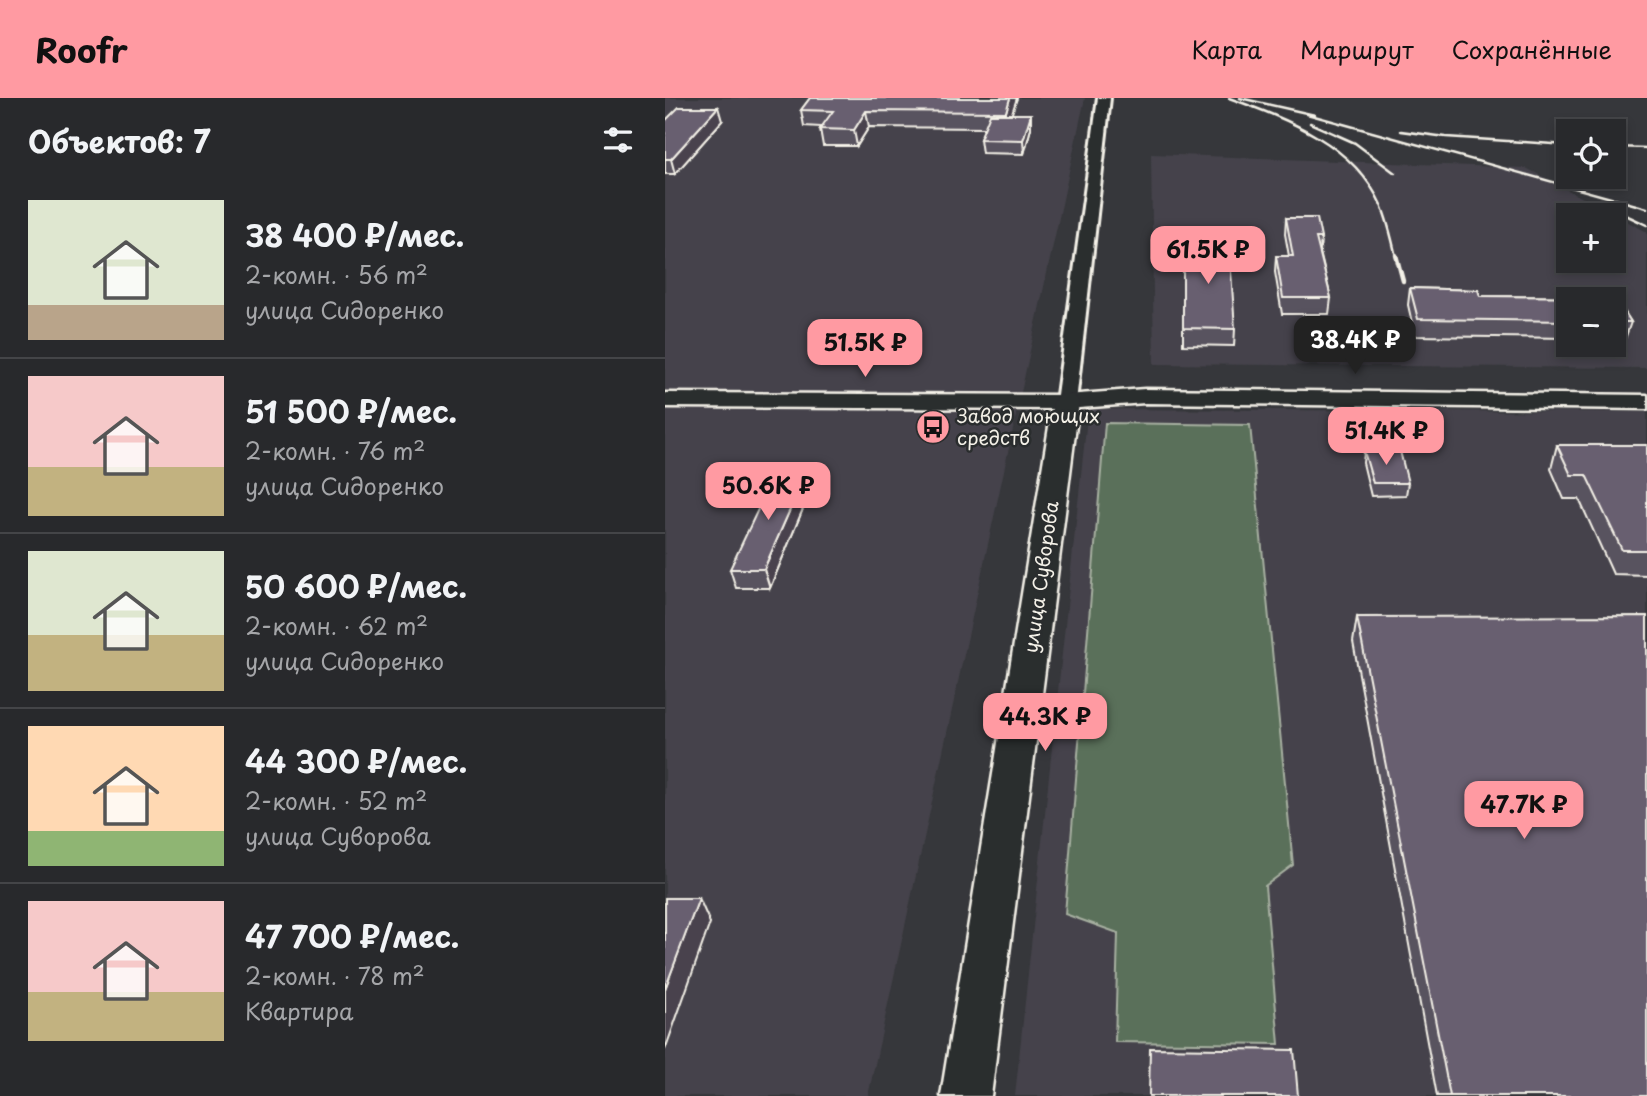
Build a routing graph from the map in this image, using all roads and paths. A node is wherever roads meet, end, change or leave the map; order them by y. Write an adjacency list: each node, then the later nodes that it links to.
1 (1104, 98): 3 (street, улица Суворова)
2 (665, 400): 3 (street)
3 (1066, 402): 4 (street); 5 (main road, улица Суворова)
4 (1647, 402)
5 (966, 1096)

